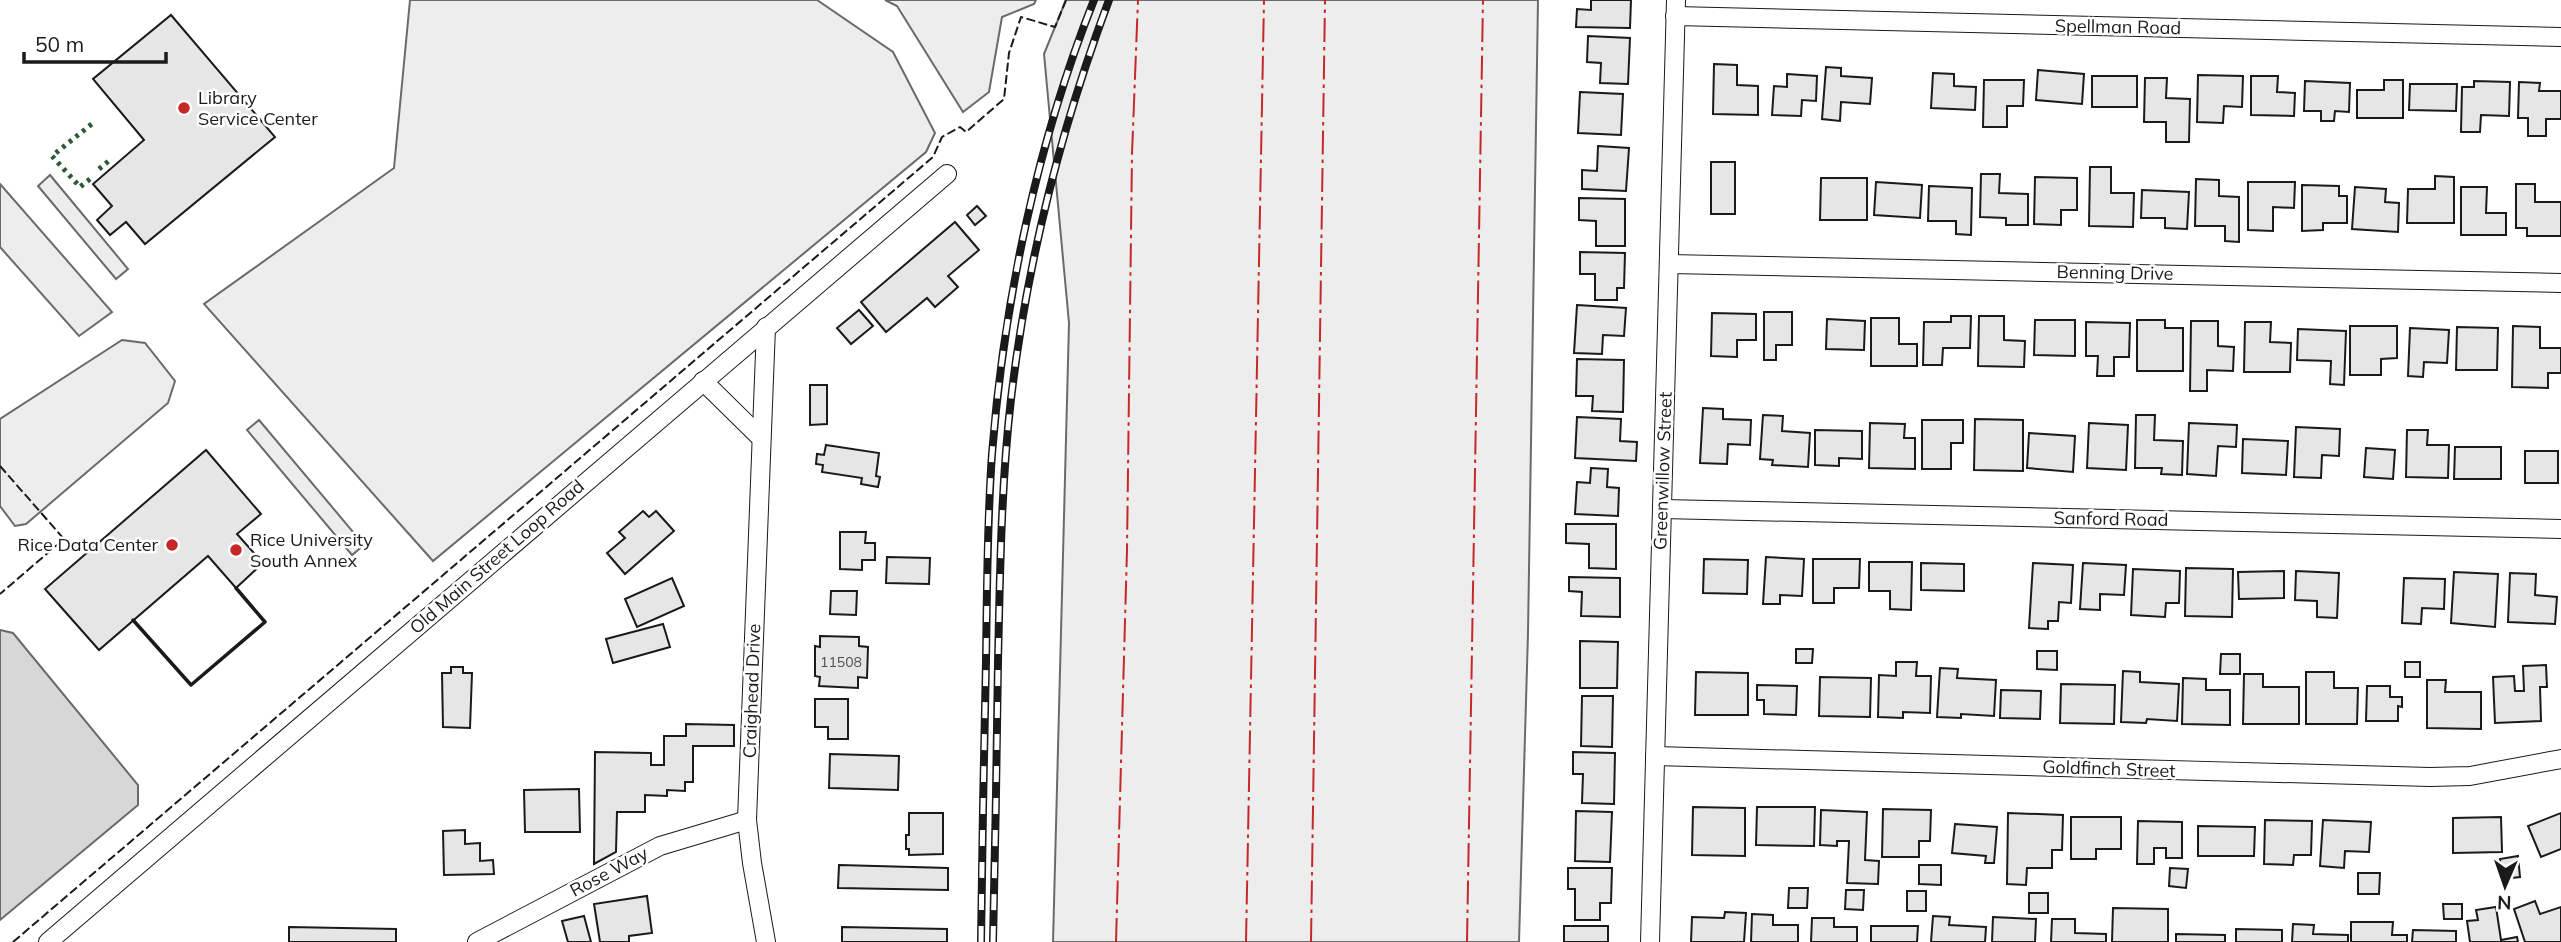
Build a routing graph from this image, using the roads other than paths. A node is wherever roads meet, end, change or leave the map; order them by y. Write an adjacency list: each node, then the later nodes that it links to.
1 (1675, 8): 2 (street, Spellman Road); 4 (street, Greenwillow Street)
2 (2561, 37)
3 (947, 174): 6 (street, Old Main Street Loop Road)
4 (1669, 264): 5 (street, Benning Drive); 9 (street, Greenwillow Street)
5 (2561, 283)
6 (766, 327): 7 (street, Old Main Street Loop Road); 8 (street, Craighead Drive)
7 (703, 381): 8 (street); 14 (street, Old Main Street Loop Road)
8 (761, 438): 13 (street, Craighead Drive)
9 (1662, 509): 10 (street, Sanford Road); 11 (street, Greenwillow Street)
10 (2561, 529)
11 (1655, 757): 12 (street, Goldfinch Street); 17 (street, Greenwillow Street)
12 (2561, 759)
13 (747, 820): 15 (street, Rose Way); 16 (street, Craighead Drive)
14 (48, 942)
15 (477, 942)
16 (766, 942)
17 (1650, 942)

